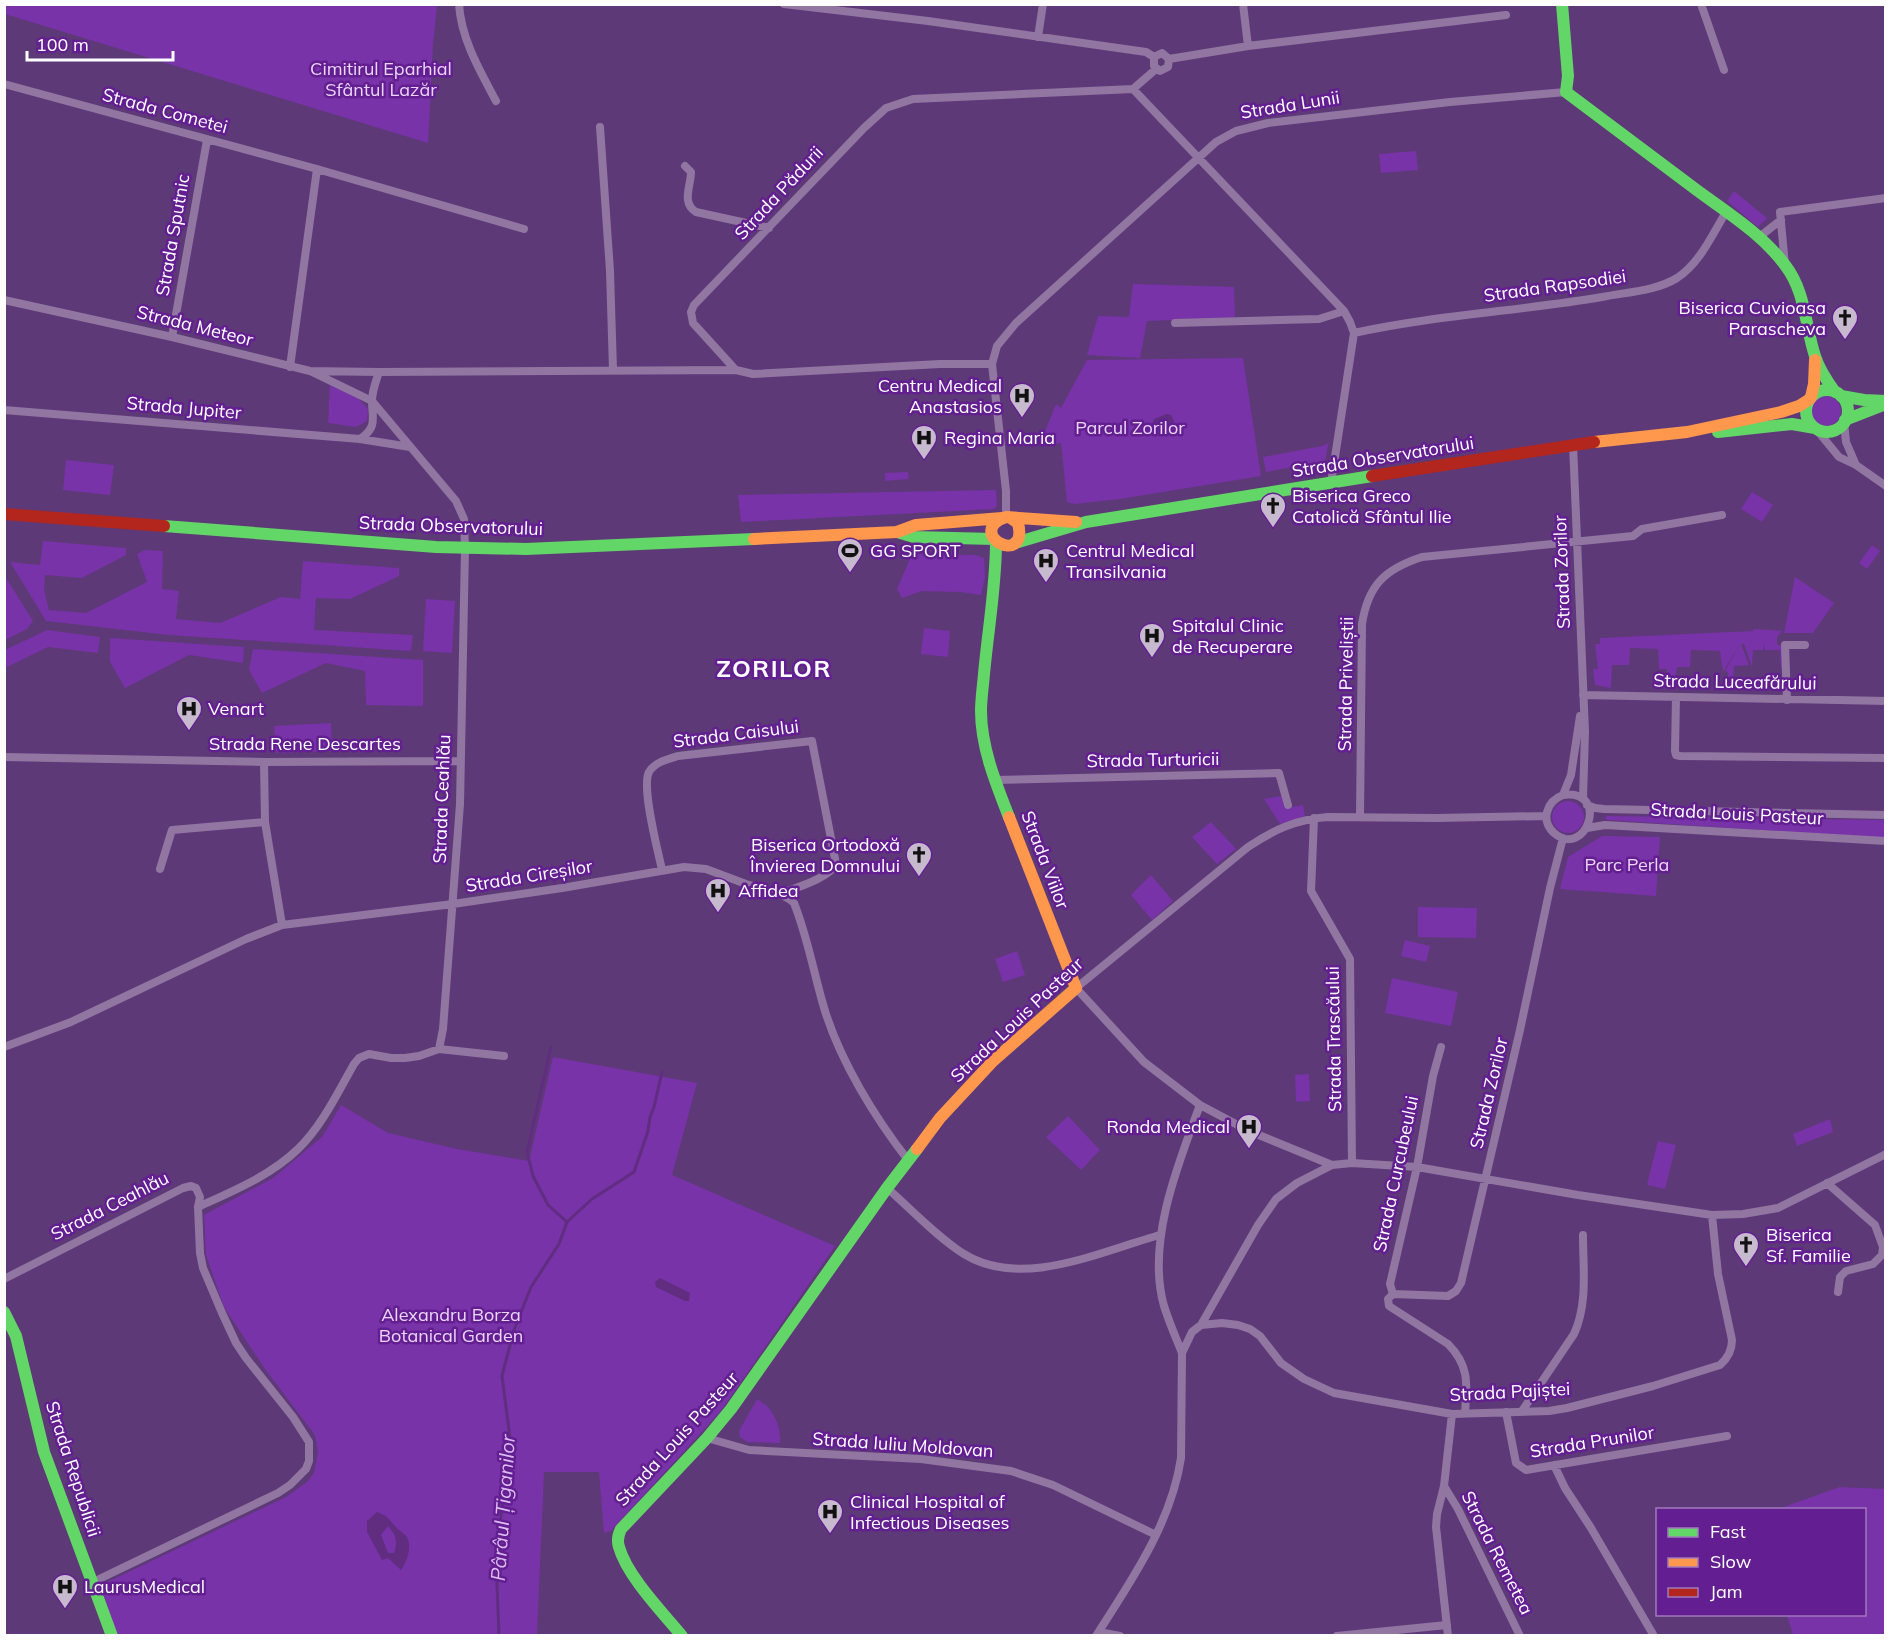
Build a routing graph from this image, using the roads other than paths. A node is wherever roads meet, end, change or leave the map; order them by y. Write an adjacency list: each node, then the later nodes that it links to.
1 (459, 4): 17 (street)
2 (784, 4): 8 (street)
3 (1043, 4): 8 (street)
4 (1243, 4): 9 (street)
5 (1562, 4): 16 (main road)
6 (1701, 4): 13 (street)
7 (1506, 15): 9 (street)
8 (1038, 37): 10 (street)
9 (1248, 46): 11 (street)
10 (1154, 57): 11 (street); 12 (street)
11 (1169, 59): 12 (street)
12 (1156, 69): 15 (street)
13 (1724, 70)
14 (4, 84): 19 (street, Strada Cometei)
15 (1133, 89): 20 (street); 26 (street, Strada Pădurii)
16 (1566, 92): 20 (street, Strada Lunii); 24 (main road)
17 (496, 101)
18 (600, 127): 39 (street)
19 (207, 140): 22 (street, Strada Cometei); 34 (street, Strada Sputnic)
20 (1199, 158): 31 (street); 36 (street, Strada Lunii)
21 (685, 166): 26 (street)
22 (317, 169): 27 (street, Strada Cometei); 37 (street)
23 (1886, 198): 25 (street)
24 (1726, 212): 28 (main road); 33 (street, Strada Rapsodiei)
25 (1781, 220): 28 (street); 29 (street)
26 (769, 228): 38 (street, Strada Pădurii)
27 (524, 229)
28 (1758, 238): 29 (main road)
29 (1785, 265): 35 (main road)
30 (4, 300): 34 (street, Strada Meteor)
31 (1344, 311): 32 (street); 33 (street)
32 (1175, 323)
33 (1354, 333): 54 (street)
34 (172, 337): 37 (street, Strada Meteor)
35 (1815, 356): 42 (main road); 43 (main road)
36 (992, 364): 38 (street); 58 (street, Strada Lunii)
37 (290, 367): 40 (street, Strada Meteor)
38 (736, 369): 39 (street, Strada Meteor)
39 (613, 370): 41 (street, Strada Meteor)
40 (310, 371): 41 (street, Strada Meteor); 44 (street)
41 (379, 372): 44 (street)
42 (1838, 394): 43 (main road); 45 (main road); 47 (main road)
43 (1810, 398): 48 (main road); 49 (main road, Strada Observatorului)
44 (372, 401): 50 (street); 52 (street)
45 (1886, 402): 47 (main road)
46 (4, 410): 50 (street, Strada Jupiter)
47 (1845, 421): 48 (main road); 53 (street)
48 (1815, 428): 49 (main road, Strada Observatorului); 53 (street)
49 (1687, 432): 51 (main road, Strada Observatorului)
50 (360, 439): 52 (street, Strada Jupiter)
51 (1574, 444): 54 (main road, Strada Observatorului); 63 (street, Strada Zorilor)
52 (410, 447): 65 (street)
53 (1856, 465): 55 (street)
54 (1331, 483): 59 (main road, Strada Observatorului)
55 (1886, 486)
56 (4, 514): 65 (main road, Strada Observatorului)
57 (1722, 515): 63 (street, Strada Priveliștii)
58 (1006, 518): 59 (main road, Strada Observatorului); 60 (main road, Strada Observatorului); 62 (main road); 64 (main road)
59 (1086, 522): 64 (main road, Strada Observatorului)
60 (897, 532): 61 (main road, Strada Observatorului); 65 (main road, Strada Observatorului)
61 (980, 538): 62 (main road, Strada Observatorului); 66 (main road)
62 (995, 541): 64 (main road); 66 (main road, Strada Viilor)
63 (1577, 541): 69 (street, Strada Zorilor); 84 (street, Strada Priveliștii)
64 (1013, 544): 67 (main road, Strada Viilor)
65 (465, 549): 75 (street, Strada Ceahlău)
66 (996, 558): 67 (main road, Strada Viilor)
67 (996, 573): 77 (main road, Strada Viilor)
68 (1805, 645): 71 (street)
69 (1583, 696): 70 (street, Strada Luceafărului); 78 (street, Strada Zorilor); 79 (street, Strada Zorilor)
70 (1676, 697): 71 (street, Strada Luceafărului); 74 (street)
71 (1787, 700): 72 (street, Strada Luceafărului)
72 (1886, 701)
73 (4, 757): 76 (street, Strada Rene Descartes)
74 (1886, 758)
75 (461, 761): 76 (street, Strada Rene Descartes); 92 (street, Strada Ceahlău)
76 (264, 762): 85 (street)
77 (995, 780): 80 (street, Strada Turturicii); 94 (main road, Strada Viilor)
78 (1563, 795): 79 (street); 82 (street, Strada Zorilor)
79 (1585, 802): 81 (street, Strada Louis Pasteur); 86 (street, Strada Zorilor)
80 (1288, 805)
81 (1886, 815)
82 (1546, 816): 84 (street, Strada Louis Pasteur); 87 (street)
83 (1314, 818): 84 (street, Strada Louis Pasteur); 94 (street, Strada Louis Pasteur); 102 (street, Strada Trascăului)
84 (1360, 818)
85 (265, 822): 89 (street); 93 (street)
86 (1587, 828): 87 (street); 88 (street, Strada Louis Pasteur)
87 (1563, 838): 105 (street, Strada Zorilor)
88 (1886, 842)
89 (160, 869)
90 (662, 870): 91 (street, Strada Cireșilor); 91 (street, Strada Caisului); 92 (street, Strada Cireșilor)
91 (780, 894): 101 (street)
92 (453, 904): 93 (street, Strada Cireșilor); 97 (street, Strada Ceahlău)
93 (282, 925): 95 (street, Strada Cireșilor)
94 (1076, 988): 99 (street, Strada Viilor); 101 (main road, Strada Louis Pasteur)
95 (4, 1047)
96 (1441, 1047): 104 (street, Strada Curcubeului)
97 (438, 1049): 98 (street); 108 (street)
98 (504, 1056)
99 (1200, 1105): 103 (street, Strada Viilor); 110 (street)
100 (1886, 1154): 106 (street)
101 (908, 1160): 107 (main road, Strada Louis Pasteur)
102 (1352, 1163): 103 (street); 104 (street)
103 (1332, 1165): 116 (street)
104 (1417, 1167): 105 (street); 114 (street, Strada Curcubeului)
105 (1486, 1179): 109 (street); 114 (street, Strada Zorilor)
106 (1827, 1183): 109 (street); 113 (street)
107 (886, 1188): 110 (street); 123 (main road, Strada Louis Pasteur)
108 (198, 1207): 112 (street, Strada Ceahlău); 127 (street)
109 (1712, 1215): 119 (street, Strada Pajiștei)
110 (1160, 1235): 117 (street)
111 (1583, 1235): 119 (street)
112 (4, 1279)
113 (1838, 1292)
114 (1393, 1294): 120 (street, Strada Curcubeului)
115 (4, 1312): 127 (main road, Strada Republicii)
116 (1201, 1325): 117 (street); 121 (street, Strada Pajiștei)
117 (1182, 1353): 126 (street)
118 (1506, 1412): 119 (street, Strada Pajiștei); 120 (street, Strada Pajiștei); 124 (street, Strada Prunilor)
119 (1522, 1412)
120 (1465, 1413): 121 (street, Strada Pajiștei)
121 (1452, 1414): 125 (street)
122 (1727, 1436): 124 (street, Strada Prunilor)
123 (707, 1438): 126 (street, Strada Iuliu Moldovan); 131 (main road, Strada Louis Pasteur)
124 (1554, 1465): 136 (street)
125 (1444, 1486): 128 (street); 135 (street, Strada Remetea)
126 (1156, 1535): 129 (street)
127 (93, 1582): 130 (main road, Strada Republicii)
128 (1447, 1625): 133 (street); 134 (street)
129 (1097, 1634): 132 (street)
130 (112, 1635)
131 (682, 1635)
132 (1120, 1635)
133 (1337, 1635)
134 (1448, 1635)
135 (1520, 1635)
136 (1654, 1635)

